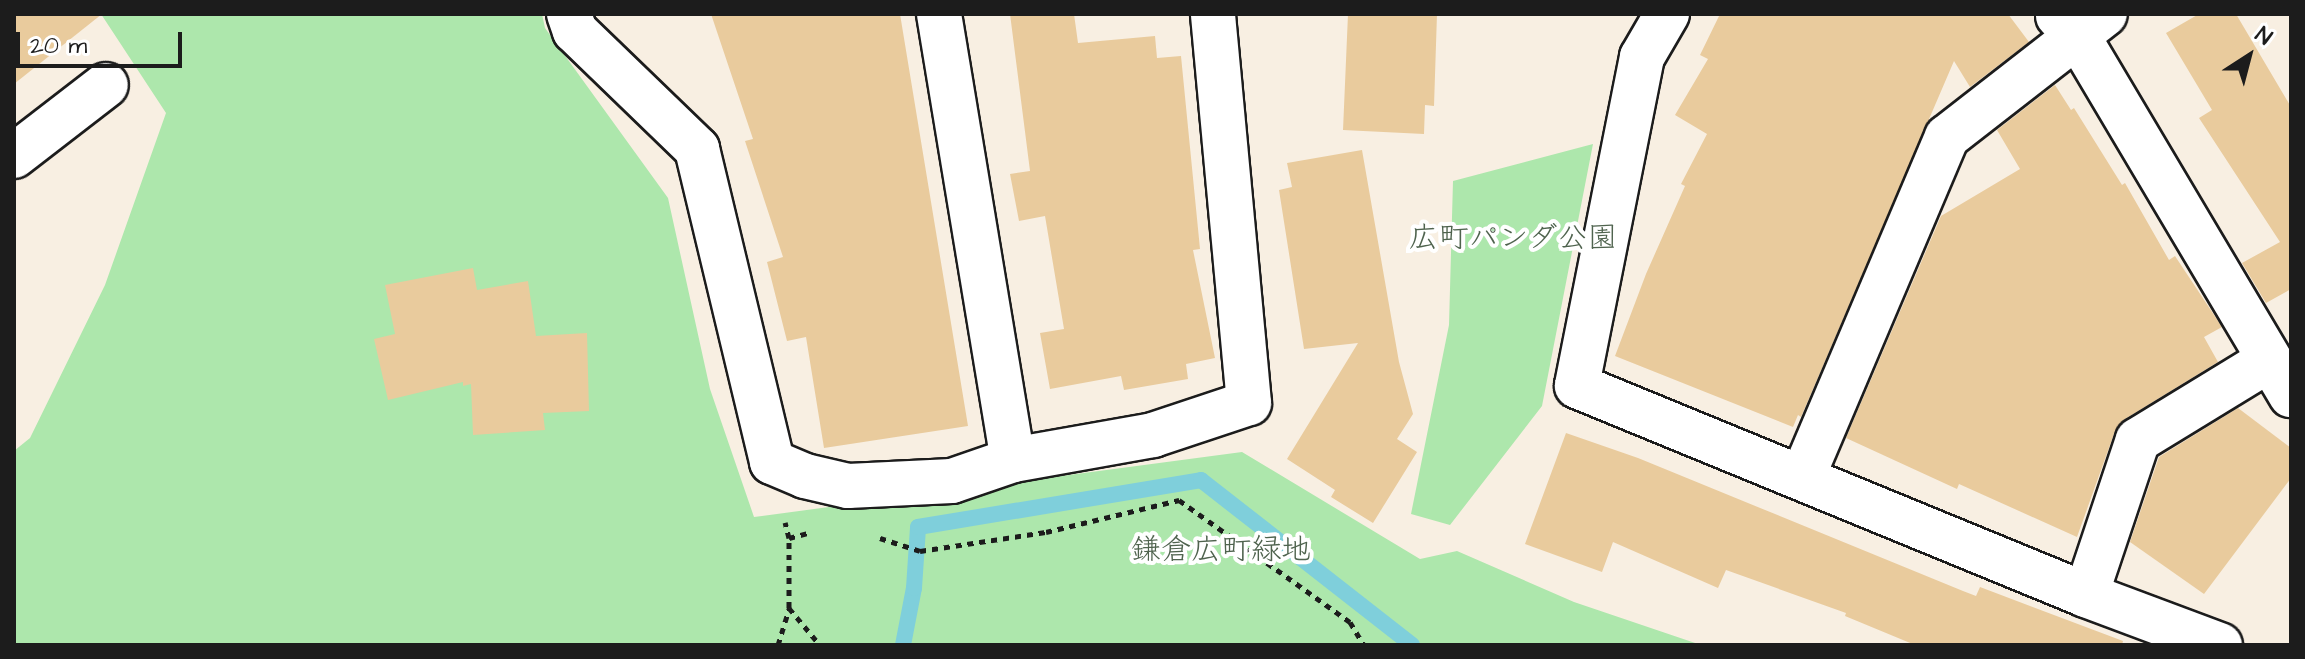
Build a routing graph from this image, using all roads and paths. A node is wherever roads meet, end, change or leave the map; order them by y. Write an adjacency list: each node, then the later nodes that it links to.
1 (569, 14): 10 (street)
2 (939, 14): 9 (street)
3 (1213, 14): 9 (street)
4 (1667, 14): 11 (street)
5 (2079, 21): 8 (street); 11 (street)
6 (106, 85): 7 (street)
7 (14, 156)
8 (2280, 377): 15 (street)
9 (1013, 460): 10 (street)
10 (772, 462): 14 (path)
11 (1803, 476): 15 (street)
12 (816, 531): 14 (path)
13 (872, 535): 19 (path)
14 (789, 538): 16 (path)
15 (2086, 595): 20 (street)
16 (789, 608): 17 (path); 18 (path)
17 (778, 645)
18 (820, 645)
19 (1364, 645)
20 (2220, 645)

